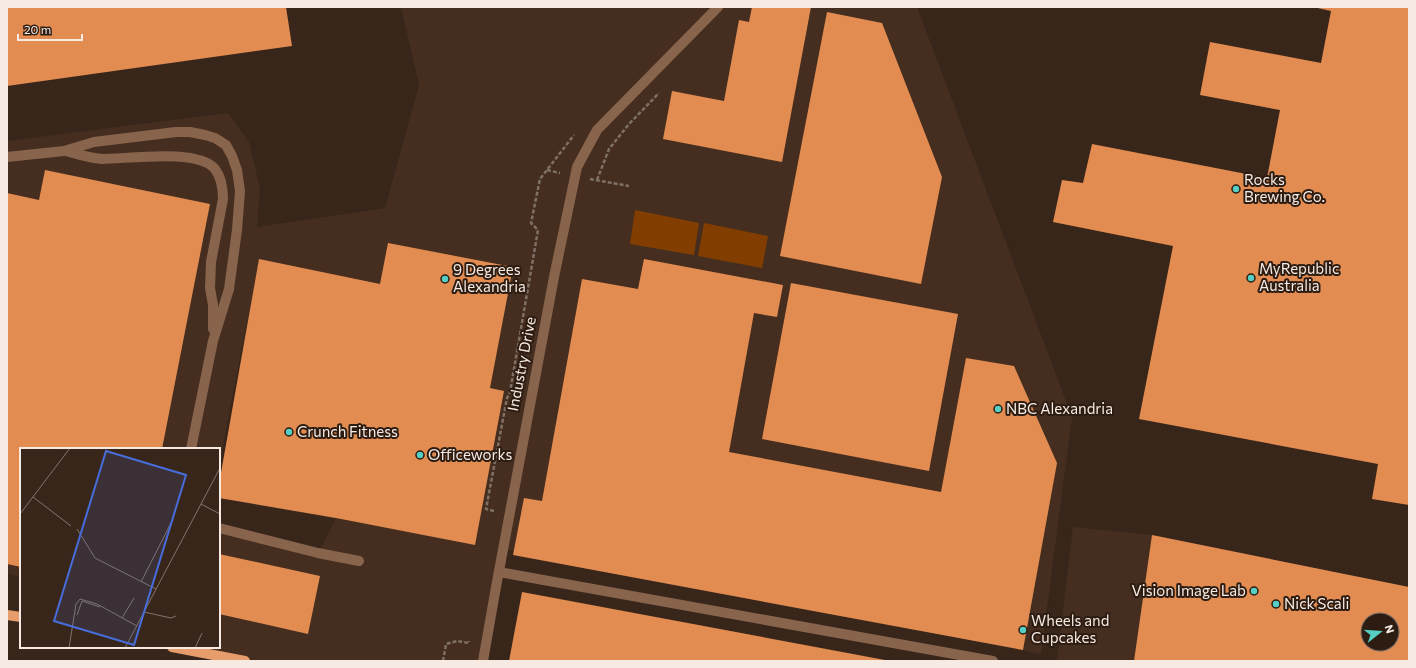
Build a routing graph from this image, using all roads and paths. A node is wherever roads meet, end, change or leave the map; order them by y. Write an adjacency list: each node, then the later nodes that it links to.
1 (718, 7): 10 (lane, Industry Drive)
2 (662, 89): 5 (path)
3 (64, 151): 4 (lane); 6 (lane); 6 (lane)
4 (7, 157)
5 (597, 180)
6 (213, 341): 7 (lane)
7 (190, 448)
8 (220, 528): 9 (lane)
9 (359, 561)
10 (499, 572): 17 (lane, Industry Drive); 18 (lane)
11 (7, 614): 12 (main road)
12 (20, 617)
13 (470, 636): 16 (path)
14 (177, 648): 15 (main road)
15 (245, 661)
16 (444, 661)
17 (483, 661)
18 (993, 661)

